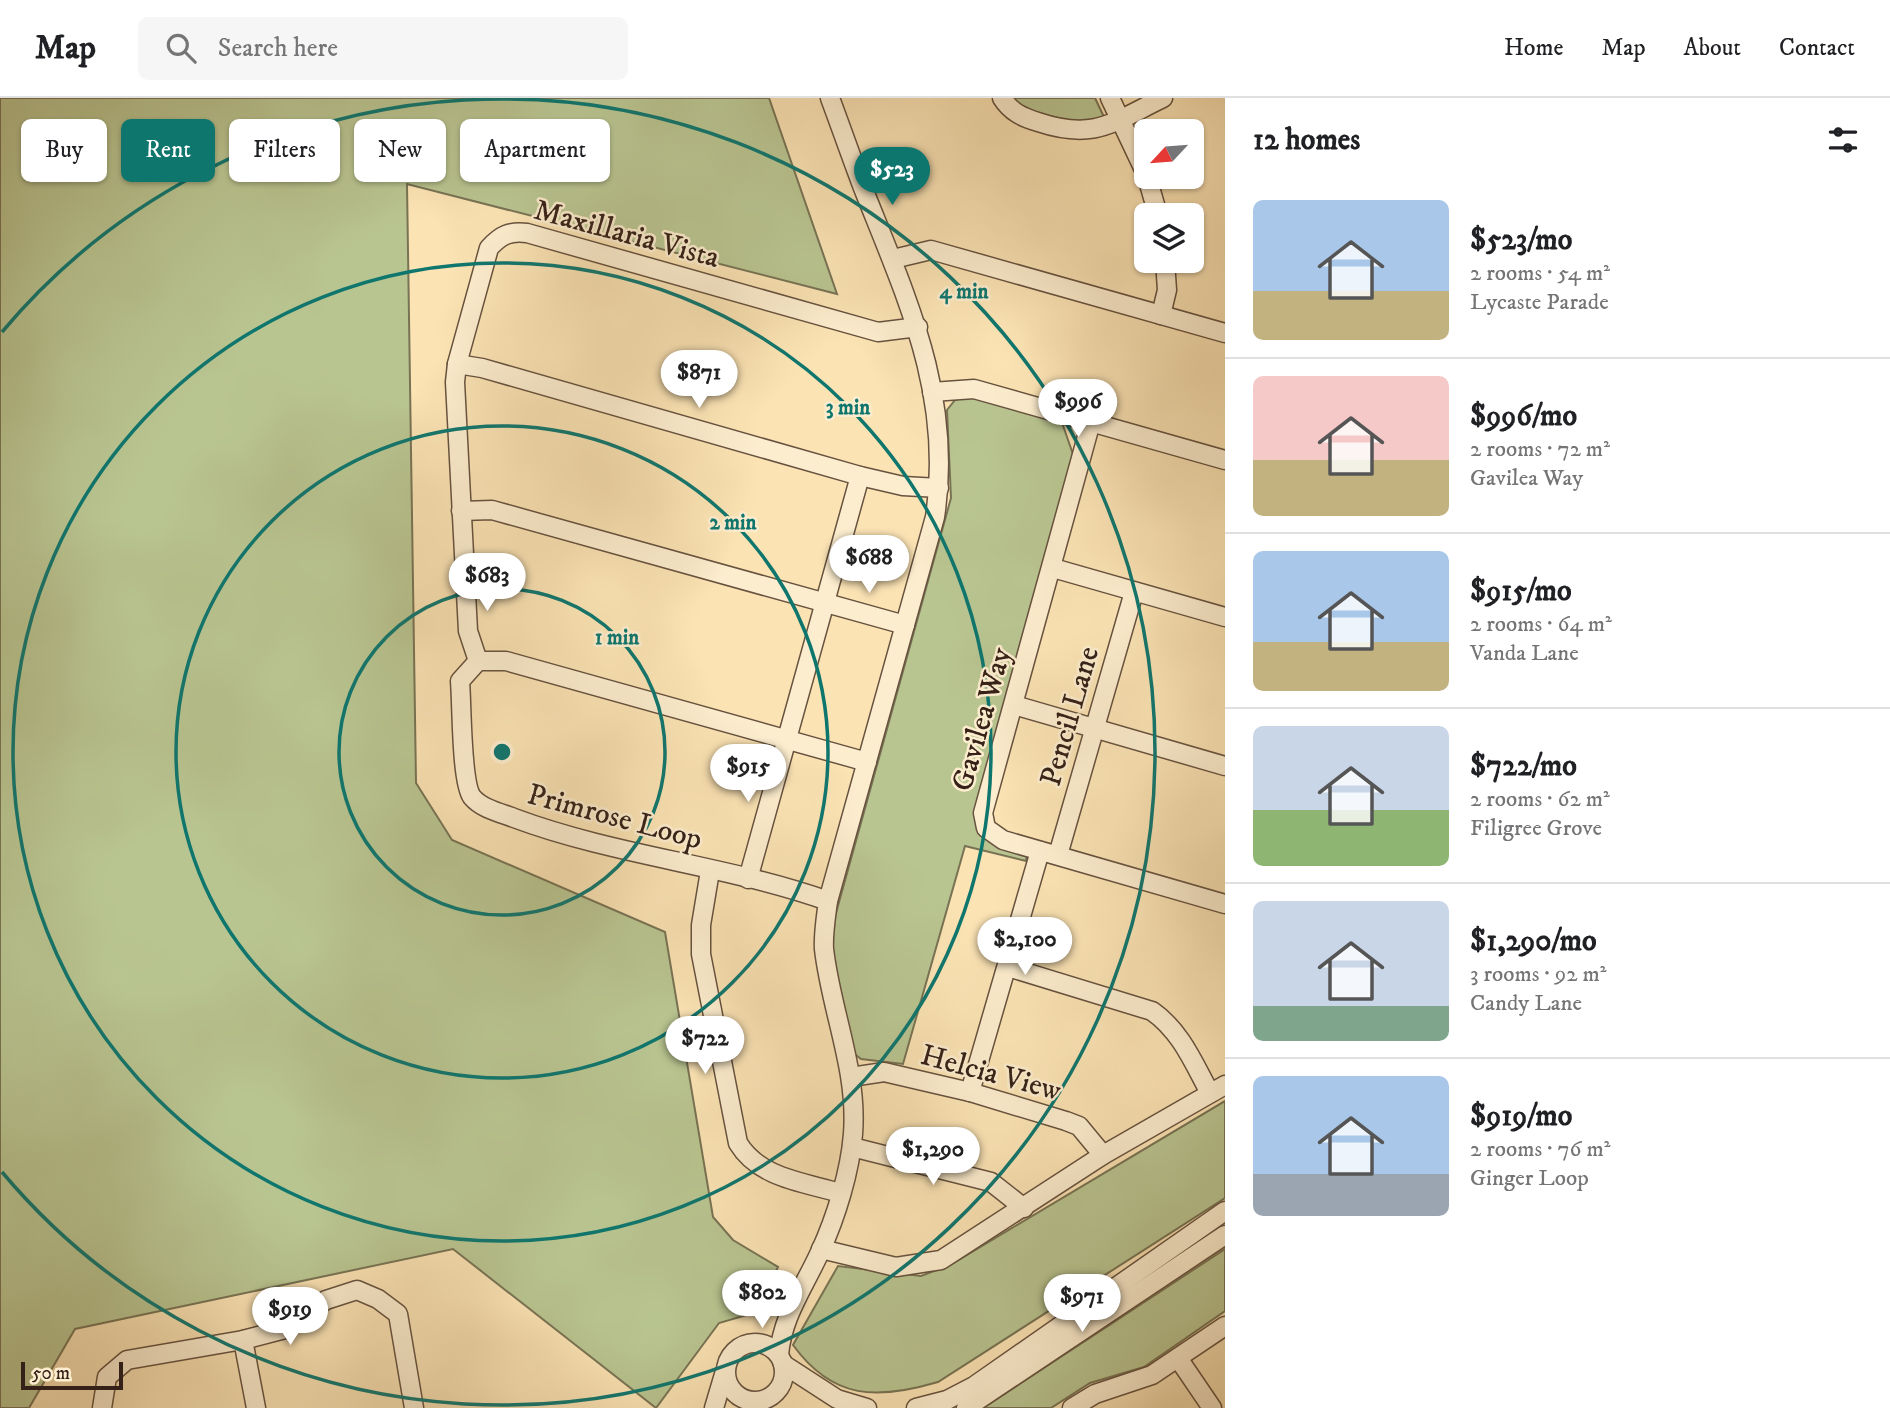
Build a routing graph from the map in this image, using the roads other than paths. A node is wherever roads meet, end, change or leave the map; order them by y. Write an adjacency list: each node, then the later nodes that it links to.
1 (1002, 98): 5 (street)
2 (1110, 98): 5 (street)
3 (1163, 98): 5 (street)
4 (836, 100): 7 (street)
5 (1120, 118): 6 (street)
6 (1134, 148)
7 (893, 258): 9 (street); 10 (street)
8 (1166, 273): 9 (street)
9 (1161, 315): 11 (street)
10 (918, 327): 12 (street, Maxillaria Vista); 13 (street)
11 (1225, 334)
12 (457, 364): 16 (street); 18 (street, Maxillaria Vista)
13 (932, 392): 14 (street); 17 (street)
14 (1091, 422): 15 (street); 19 (street, Gavilea Way)
15 (1225, 460)
16 (860, 476): 17 (street); 21 (street)
17 (939, 488): 23 (street)
18 (461, 511): 21 (street); 24 (street, Maxillaria Vista)
19 (1053, 568): 20 (street); 25 (street, Gavilea Way)
20 (1134, 592): 22 (street); 26 (street, Pencil Lane)
21 (823, 603): 23 (street); 27 (street)
22 (1225, 617)
23 (905, 625): 28 (street)
24 (478, 661): 27 (street); 31 (street, Primrose Loop)
25 (1014, 705): 26 (street); 30 (street, Gavilea Way)
26 (1095, 728): 29 (street); 30 (street, Pencil Lane)
27 (786, 739): 28 (street); 32 (street)
28 (867, 762): 33 (street)
29 (1225, 766)
30 (1049, 853): 34 (street, Gavilea Way); 35 (street, Pencil Lane)
31 (710, 871): 32 (street, Primrose Loop); 41 (street)
32 (748, 878): 33 (street, Primrose Loop)
33 (828, 901): 36 (street)
34 (1225, 904)
35 (1008, 967): 37 (street); 38 (street, Pencil Lane)
36 (851, 1077): 38 (street, Helcia View); 39 (street)
37 (1218, 1089): 40 (street)
38 (970, 1092): 40 (street, Helcia View)
39 (852, 1147): 41 (street); 42 (street)
40 (1103, 1155): 42 (street)
41 (840, 1193): 45 (street)
42 (1024, 1208): 45 (street)
43 (1225, 1211): 59 (street)
44 (1225, 1235): 60 (street)
45 (821, 1249): 46 (street)
46 (788, 1313): 49 (street); 51 (street)
47 (1225, 1326): 50 (street)
48 (243, 1340): 54 (street); 55 (street); 56 (street)
49 (743, 1346): 51 (street); 52 (street)
50 (1178, 1358): 61 (street); 62 (street)
51 (781, 1360): 53 (street); 58 (street)
52 (726, 1369): 53 (street); 57 (street)
53 (762, 1405)
54 (102, 1408)
55 (256, 1408)
56 (414, 1408)
57 (714, 1408)
58 (867, 1408)
59 (916, 1408)
60 (966, 1408)
61 (1072, 1408)
62 (1212, 1408)

